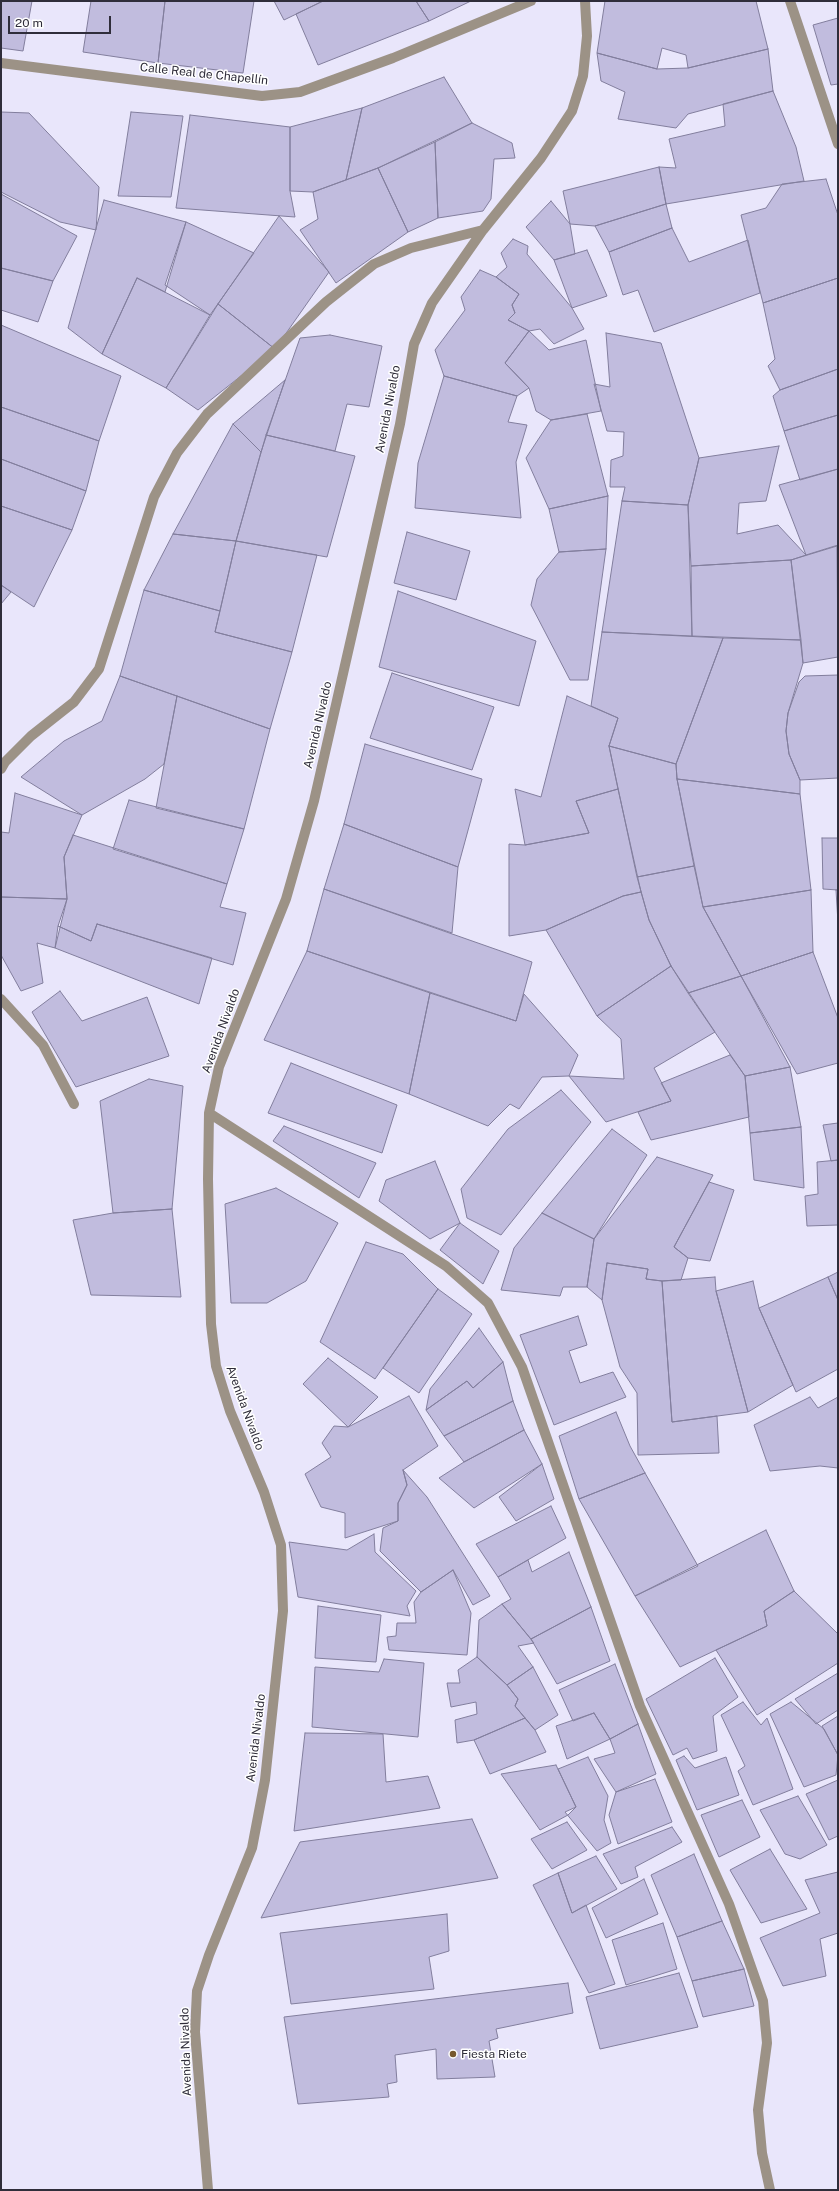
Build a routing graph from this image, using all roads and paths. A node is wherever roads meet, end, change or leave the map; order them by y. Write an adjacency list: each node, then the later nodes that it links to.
1 (531, 1): 4 (street, Calle Real de Chapellín)
2 (585, 1): 6 (street, Avenida Nivaldo)
3 (790, 1): 5 (street)
4 (1, 63)
5 (838, 144)
6 (483, 230): 7 (street); 10 (street, Avenida Nivaldo)
7 (1, 769)
8 (1, 999): 9 (street)
9 (74, 1104)
10 (210, 1113): 11 (street, Avenida Nivaldo); 12 (street)
11 (208, 2190)
12 (770, 2190)

